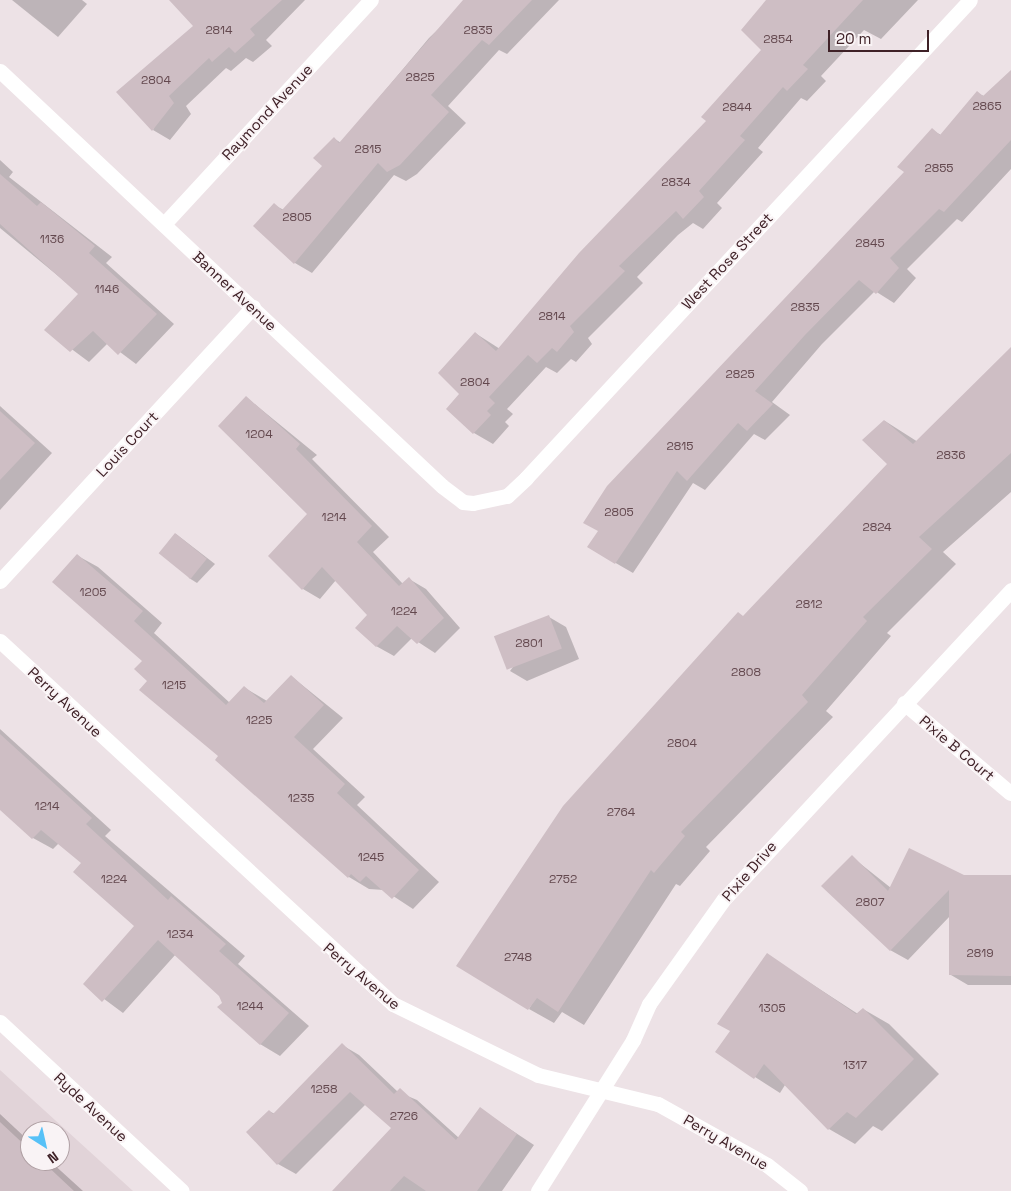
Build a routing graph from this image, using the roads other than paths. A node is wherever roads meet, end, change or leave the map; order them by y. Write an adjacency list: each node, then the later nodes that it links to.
1 (371, 0): 4 (street, Raymond Avenue)
2 (970, 0): 6 (street, West Rose Street)
3 (0, 72): 4 (street, Banner Avenue)
4 (164, 224): 5 (street, Banner Avenue)
5 (253, 307): 6 (street, Banner Avenue); 7 (street, Louis Court)
6 (474, 503)
7 (0, 581)
8 (1011, 590): 10 (street, Pixie Drive)
9 (0, 641): 13 (street, Perry Avenue)
10 (904, 703): 11 (street, Pixie B Court); 13 (street, Pixie Drive)
11 (1010, 793)
12 (0, 1022): 14 (street, Ryde Avenue)
13 (599, 1092): 15 (street, Pixie Drive); 16 (street, Perry Avenue)
14 (182, 1191)
15 (538, 1191)
16 (800, 1191)

